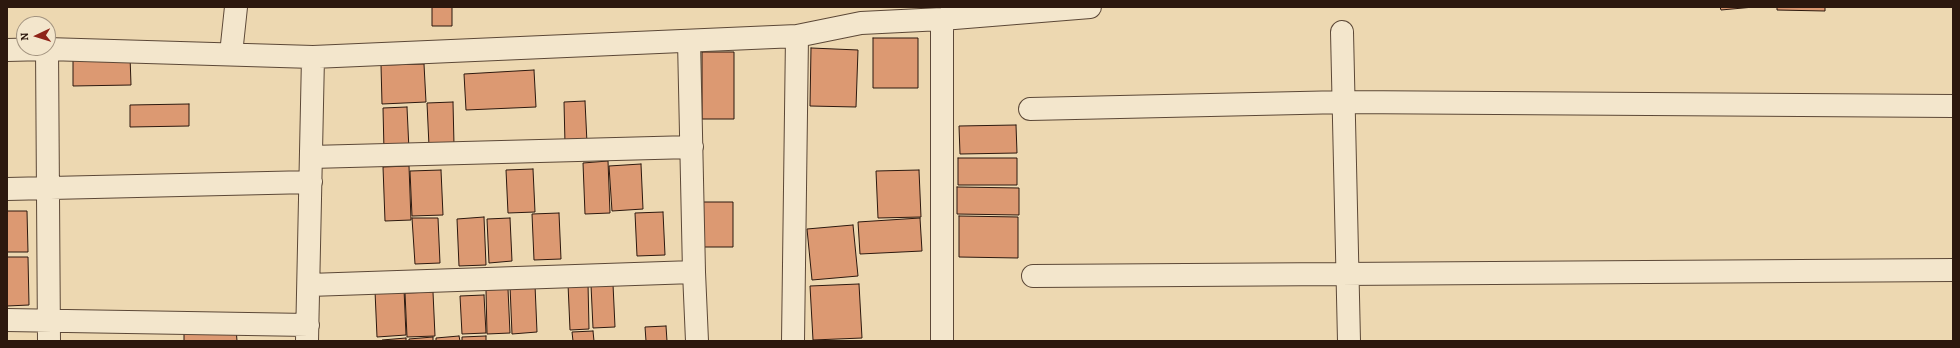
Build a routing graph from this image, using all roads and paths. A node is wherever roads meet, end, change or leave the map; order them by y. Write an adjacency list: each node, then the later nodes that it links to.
1 (236, 7): 10 (street)
2 (1090, 7): 3 (street)
3 (1037, 9): 5 (street)
4 (861, 15): 5 (street); 7 (street)
5 (942, 19): 32 (street)
6 (1342, 32): 13 (street)
7 (797, 36): 8 (street); 31 (street)
8 (689, 42): 12 (street); 16 (street)
9 (56, 49): 10 (street)
10 (231, 54): 12 (street)
11 (47, 56): 19 (street)
12 (313, 57): 17 (street)
13 (1345, 102): 14 (street); 15 (street); 23 (street)
14 (1953, 106)
15 (1030, 109)
16 (692, 147): 17 (street); 22 (street)
17 (311, 157): 18 (street)
18 (311, 182): 19 (street); 25 (street)
19 (47, 189): 20 (street); 27 (street)
20 (7, 190)
21 (1953, 270): 23 (street)
22 (694, 272): 25 (street); 30 (street)
23 (1349, 275): 24 (street); 33 (street)
24 (1033, 276)
25 (309, 285): 28 (street)
26 (7, 320): 27 (street)
27 (49, 320): 28 (street); 29 (street)
28 (307, 333)
29 (49, 341)
30 (697, 341)
31 (793, 341)
32 (942, 341)
33 (1349, 341)

